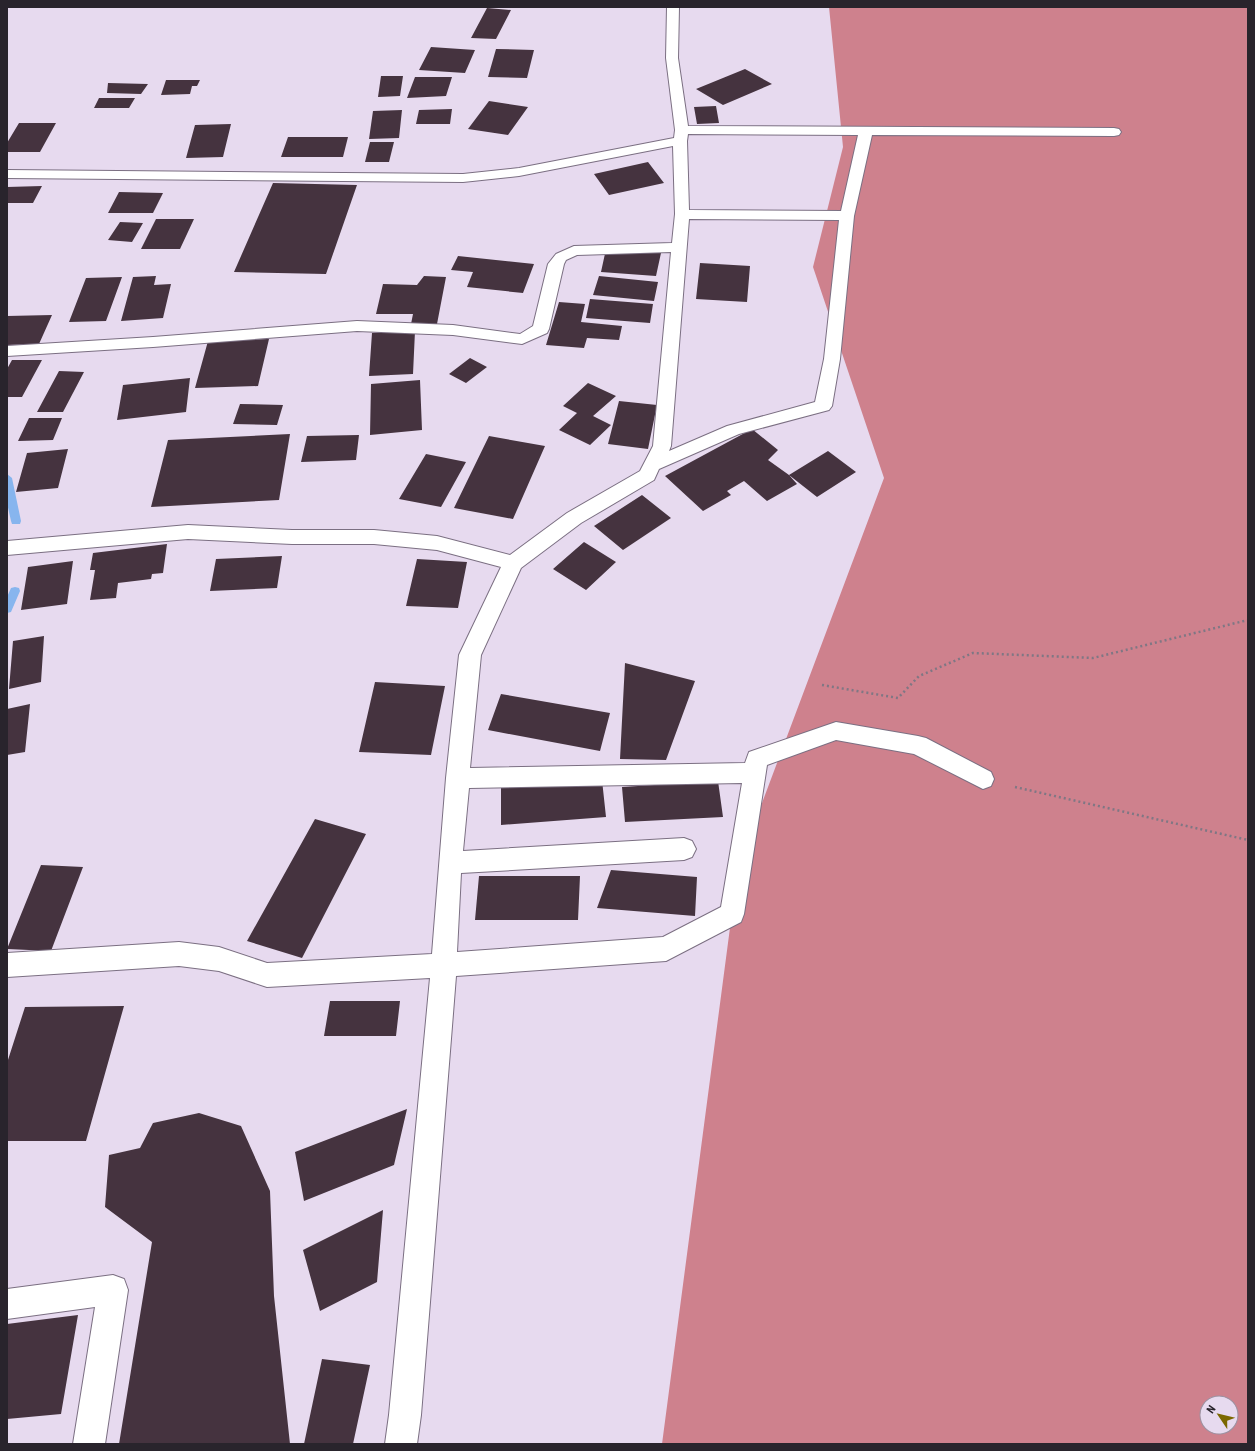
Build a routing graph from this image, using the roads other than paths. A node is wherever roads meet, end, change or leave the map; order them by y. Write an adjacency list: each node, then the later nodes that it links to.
1 (672, 7): 4 (street)
2 (866, 131): 3 (street); 4 (street); 7 (street)
3 (1114, 132)
4 (681, 136): 5 (street); 6 (street)
5 (7, 174)
6 (682, 214): 7 (street); 8 (street)
7 (847, 216): 10 (street)
8 (678, 247): 9 (street); 10 (street)
9 (7, 351)
10 (652, 465): 12 (street)
11 (7, 548): 12 (street)
12 (513, 563): 14 (street)
13 (754, 773): 14 (street); 15 (street); 19 (street)
14 (458, 778): 17 (street)
15 (983, 779)
16 (684, 849): 17 (street)
17 (450, 863): 19 (street)
18 (7, 965): 19 (street)
19 (444, 965): 22 (street)
20 (7, 1304): 21 (street)
21 (89, 1444)
22 (401, 1444)

